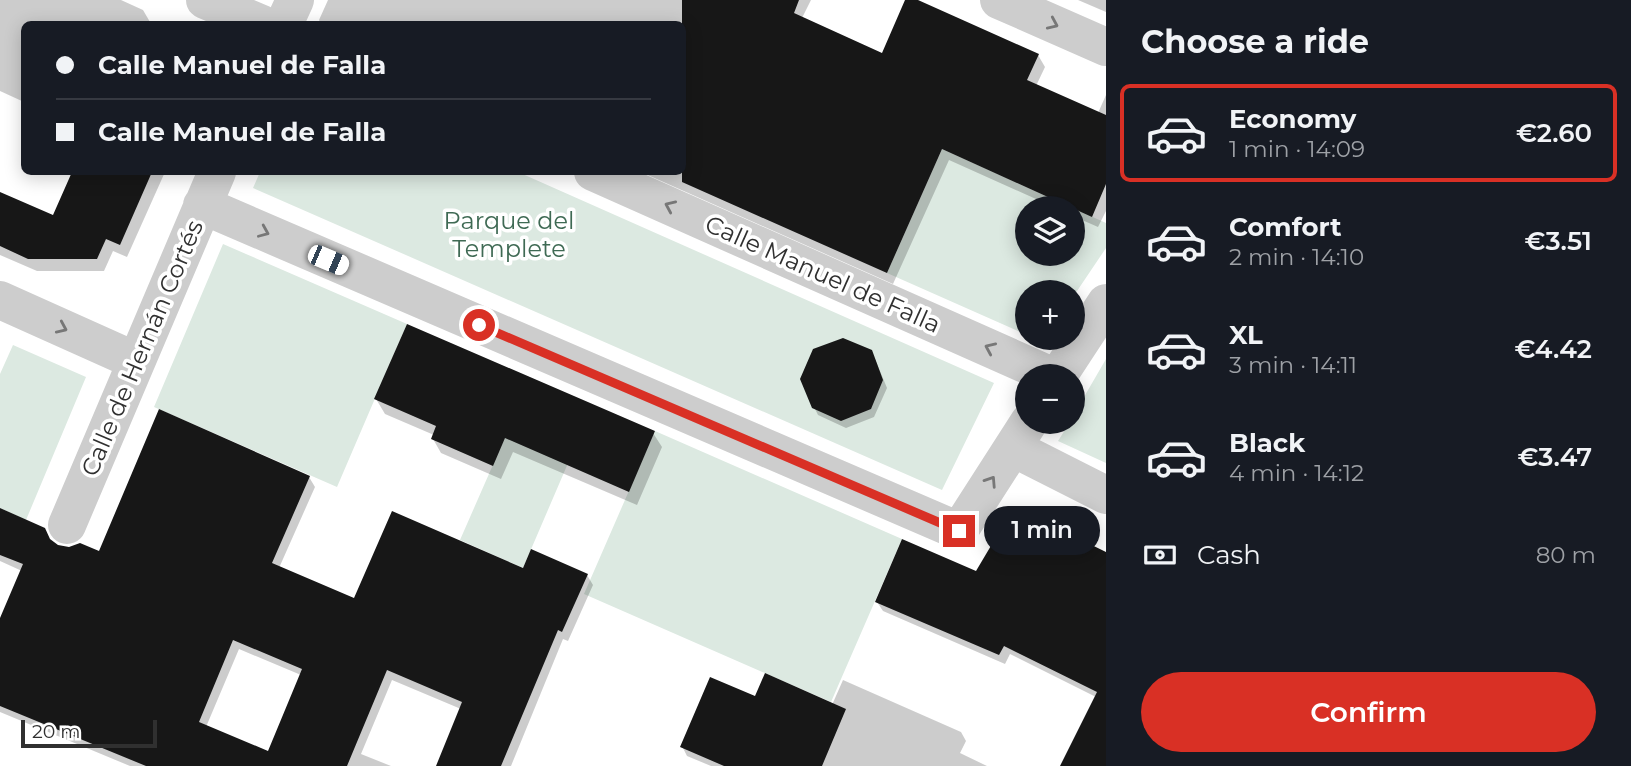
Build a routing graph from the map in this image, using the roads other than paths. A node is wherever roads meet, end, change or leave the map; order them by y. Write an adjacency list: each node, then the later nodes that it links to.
1 (205, 0): 4 (street)
2 (295, 0): 5 (street)
3 (999, 0): 6 (street, one-way to 6)
4 (255, 21)
5 (285, 21)
6 (1106, 47)
7 (600, 175): 12 (street, Calle Manuel de Falla, one-way to 7)
8 (209, 188): 11 (street, Calle de Hernán Cortés); 14 (street, one-way to 14)
9 (0, 300): 11 (street, one-way to 11)
10 (1106, 303): 13 (street)
11 (136, 361): 16 (street, Calle de Hernán Cortés)
12 (1025, 364)
13 (1066, 364)
14 (1021, 435): 15 (street)
15 (1106, 495)
16 (67, 525)

